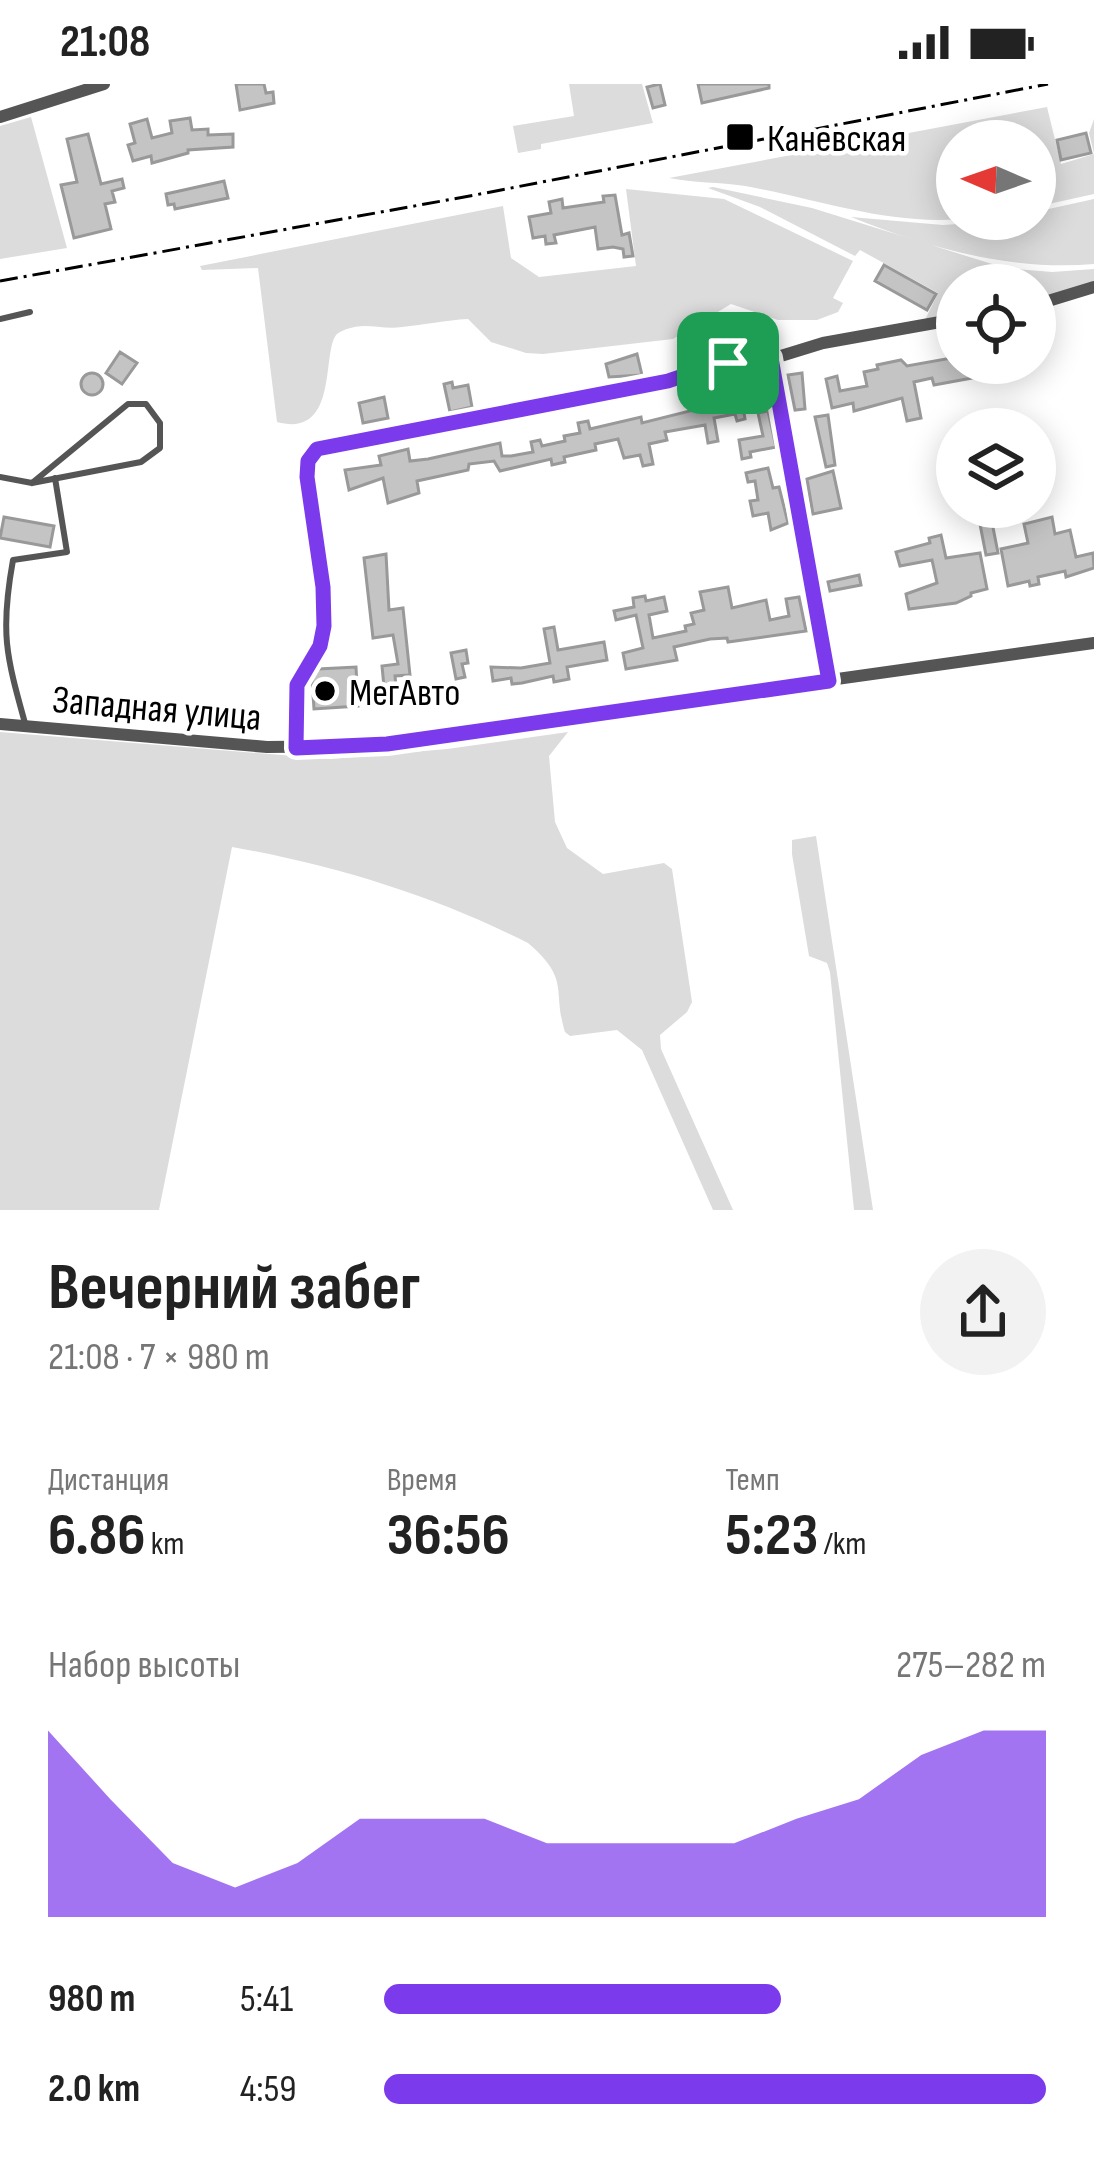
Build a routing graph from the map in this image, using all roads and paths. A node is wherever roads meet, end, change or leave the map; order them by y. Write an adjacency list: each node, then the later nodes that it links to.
1 (104, 84): 2 (street)
2 (0, 117)
3 (1094, 287): 4 (street)
4 (1056, 299)
5 (30, 312): 6 (lane)
6 (0, 320)
7 (936, 323): 8 (street)
8 (771, 358): 13 (street); 16 (street)
9 (0, 477): 11 (lane)
10 (55, 478): 11 (lane); 11 (lane); 15 (lane)
11 (32, 483)
12 (1094, 644): 13 (street, Западная улица)
13 (829, 681): 16 (street, Западная улица)
14 (0, 724): 15 (street, Западная улица)
15 (26, 727): 16 (street, Западная улица)
16 (296, 748)

